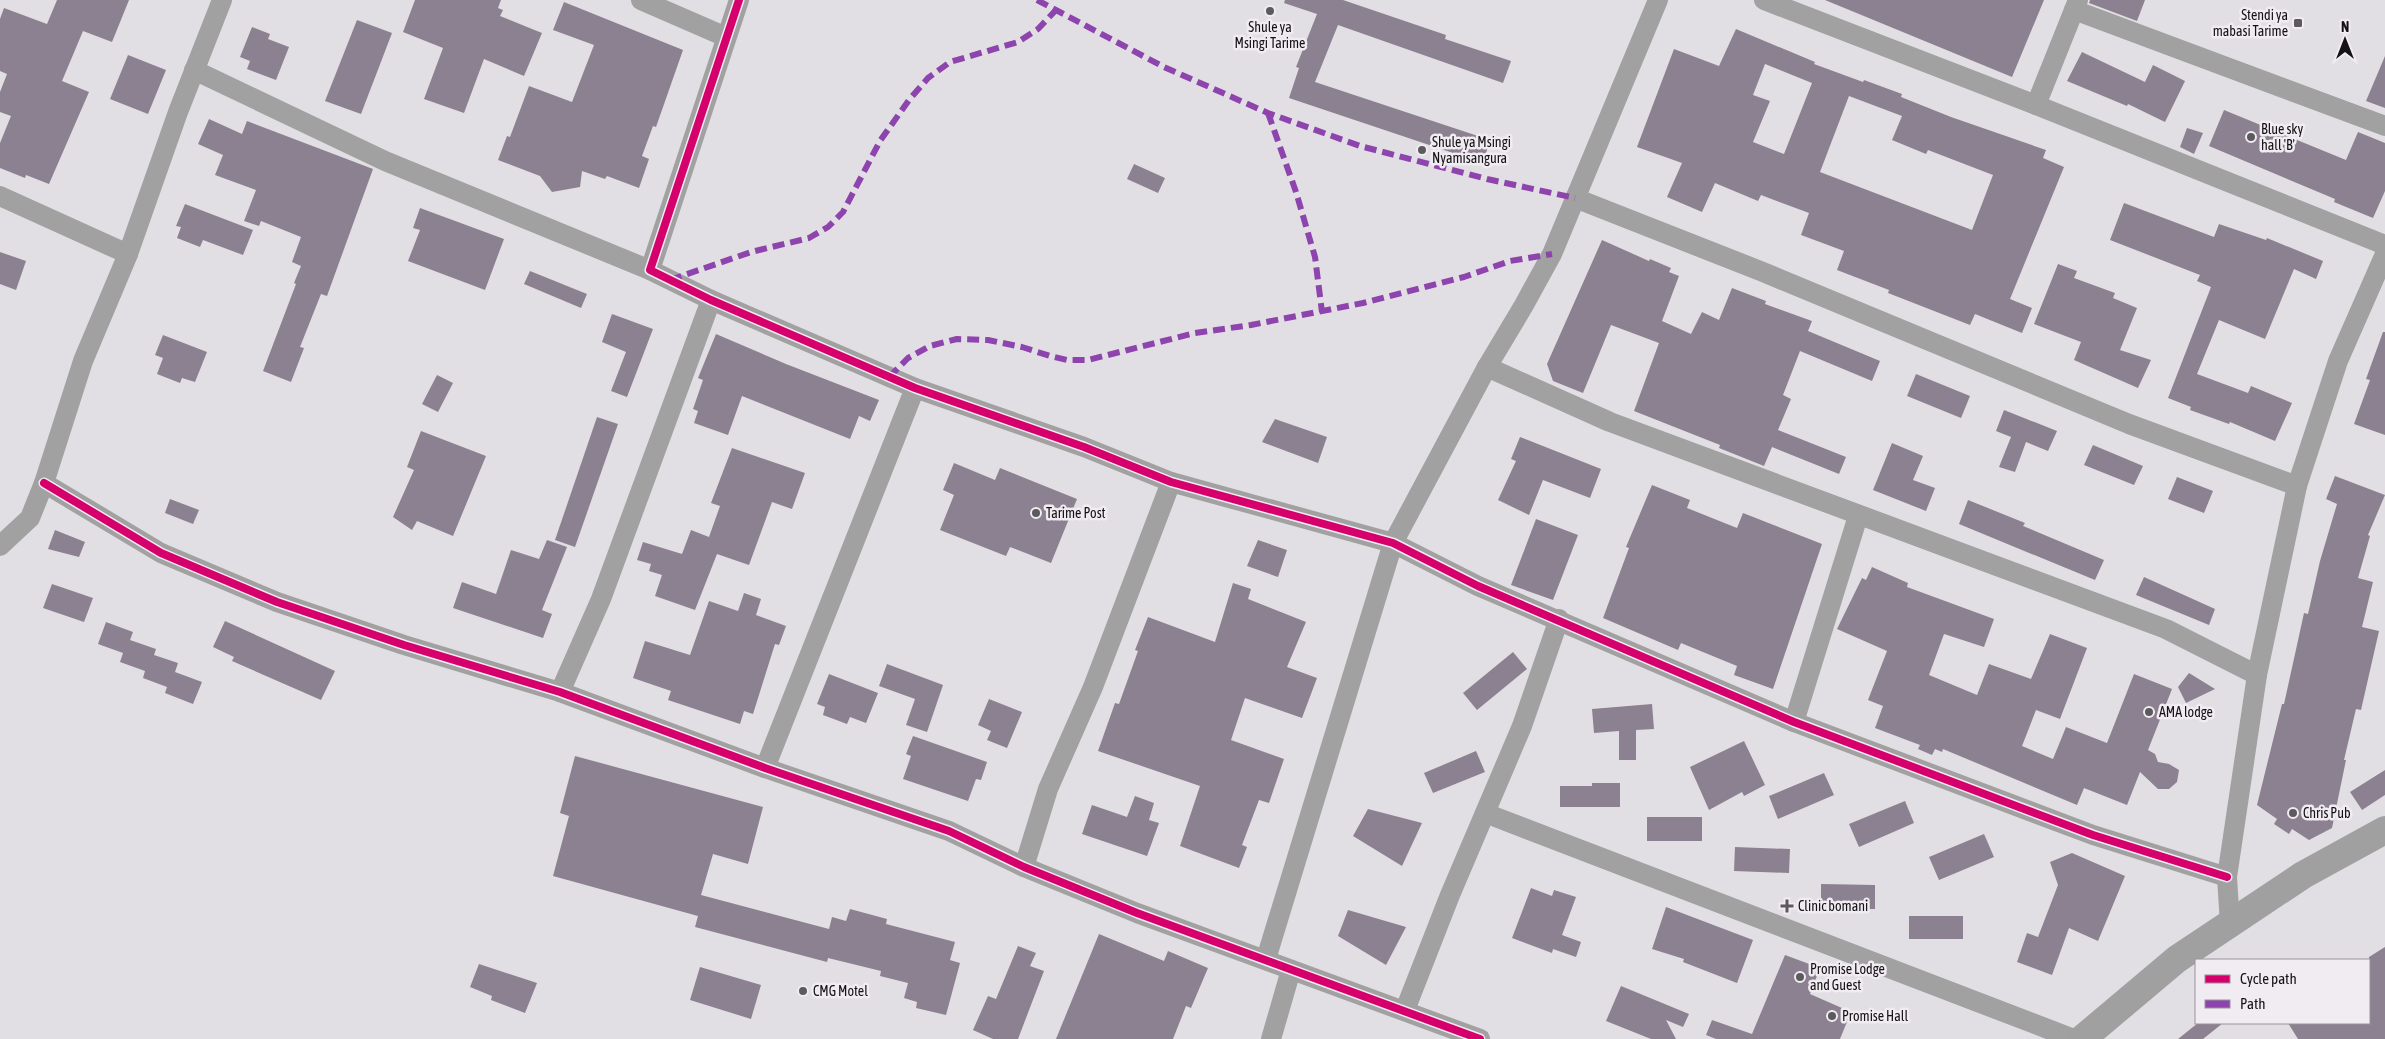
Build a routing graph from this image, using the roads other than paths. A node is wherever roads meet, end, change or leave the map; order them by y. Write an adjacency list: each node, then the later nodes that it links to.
1 (222, 0): 8 (street)
2 (641, 0): 7 (street)
3 (739, 0): 7 (street)
4 (1658, 0): 12 (street)
5 (1764, 0): 9 (street)
6 (2076, 5): 9 (street); 10 (street)
7 (726, 38): 16 (street)
8 (194, 70): 14 (street); 16 (street)
9 (2036, 105): 13 (street)
10 (2385, 126)
11 (0, 196): 14 (street)
12 (1575, 198): 18 (street); 22 (street)
13 (2385, 245)
14 (128, 254): 21 (street)
15 (2385, 254): 22 (street)
16 (650, 270): 17 (street)
17 (711, 300): 19 (street); 28 (street)
18 (1487, 367): 23 (street); 24 (street)
19 (915, 388): 20 (street); 30 (street)
20 (1170, 482): 24 (street); 33 (street)
21 (44, 483): 25 (street); 28 (street)
22 (2297, 486): 27 (street)
23 (1858, 516): 27 (street); 29 (street)
24 (1393, 543): 26 (street); 36 (street)
25 (0, 546)
26 (1560, 619): 29 (street); 31 (street)
27 (2257, 675): 34 (street)
28 (560, 692): 30 (street)
29 (1794, 722): 34 (street)
30 (765, 768): 33 (street)
31 (1485, 813): 38 (street); 41 (street)
32 (2385, 830): 35 (main road)
33 (1024, 867): 36 (street)
34 (2227, 877): 35 (street)
35 (2230, 925): 42 (main road)
36 (1266, 959): 37 (street)
37 (1291, 970): 38 (street); 39 (street)
38 (1405, 1010): 40 (street)
39 (1272, 1039)
40 (1480, 1039)
41 (2074, 1039)
42 (2082, 1039)

